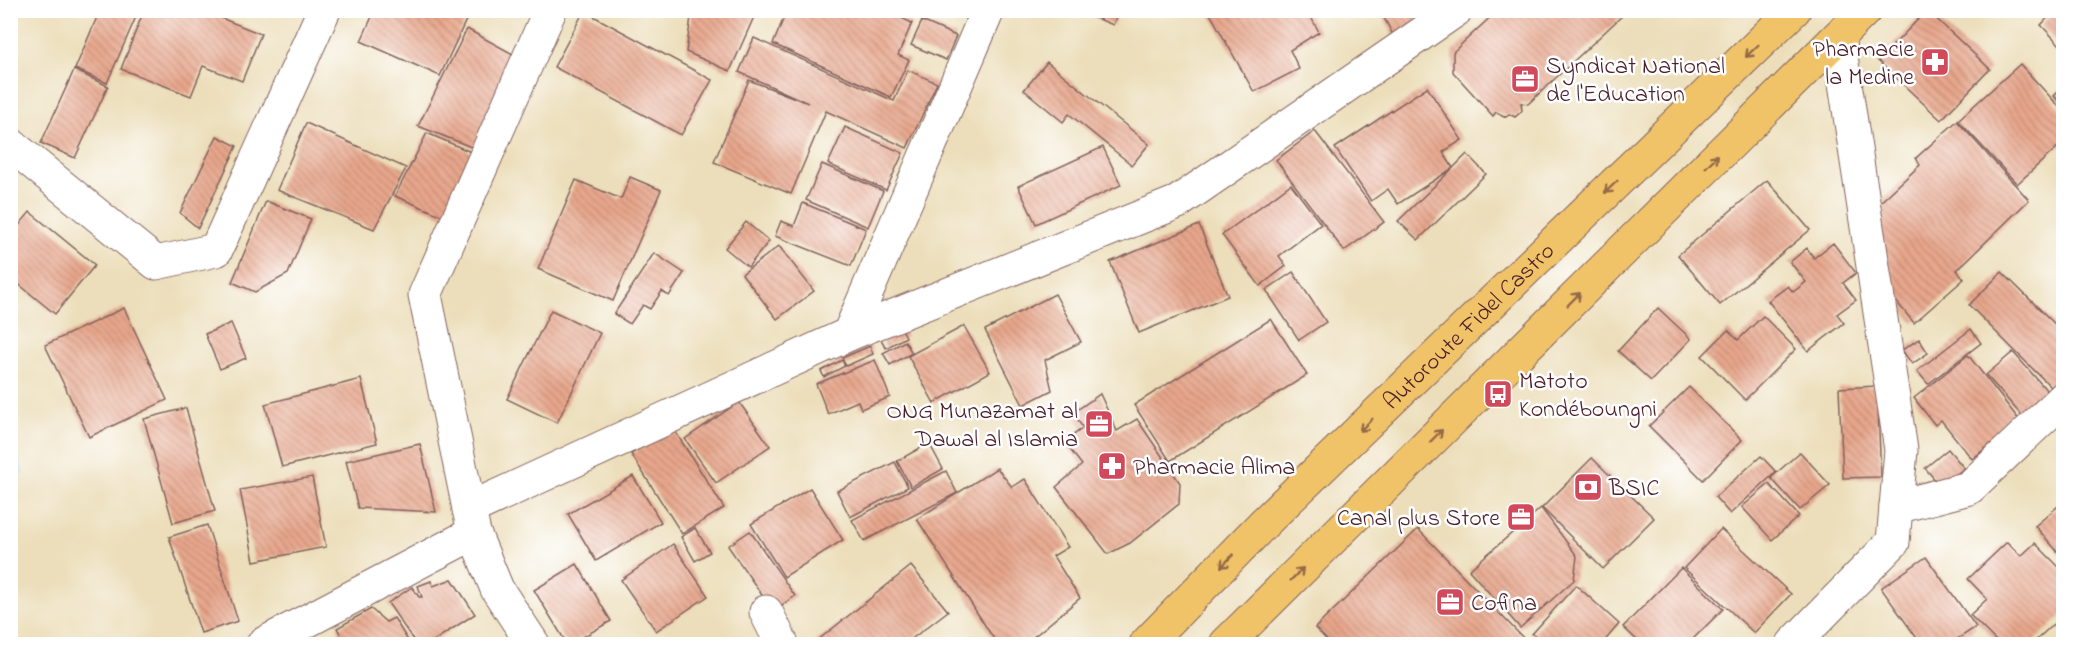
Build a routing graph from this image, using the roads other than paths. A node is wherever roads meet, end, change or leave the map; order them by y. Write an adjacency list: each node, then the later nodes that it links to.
1 (324, 10): 8 (street)
2 (550, 10): 12 (street)
3 (988, 10): 9 (street)
4 (1456, 10): 9 (street)
5 (1794, 10): 17 (highway, Autoroute Fidel Castro, one-way to 17)
6 (1865, 10): 7 (highway)
7 (1838, 37): 11 (street); 18 (highway, one-way to 7)
8 (10, 144)
9 (849, 334): 12 (street)
10 (2064, 398): 11 (street)
11 (1896, 507): 19 (street)
12 (471, 521): 14 (street); 15 (street)
13 (766, 612): 16 (street)
14 (263, 645)
15 (533, 645)
16 (782, 645)
17 (1146, 645)
18 (1226, 645)
19 (1793, 645)

